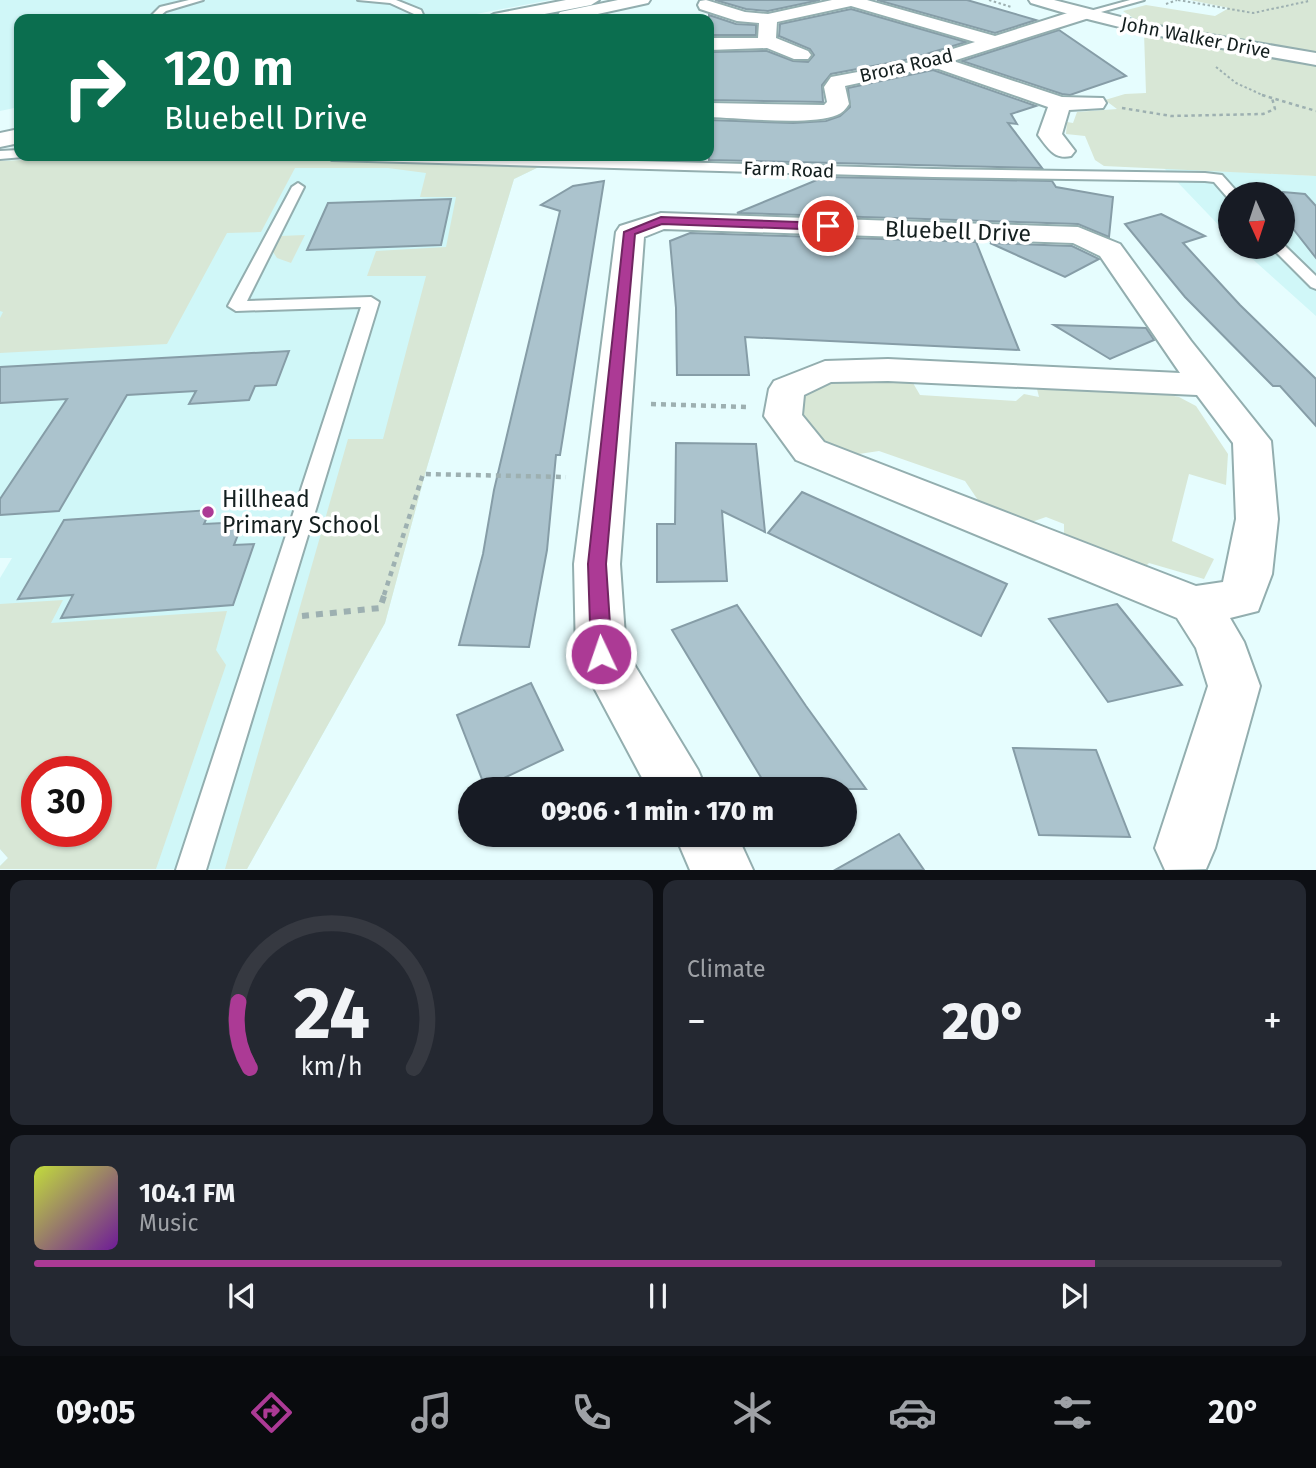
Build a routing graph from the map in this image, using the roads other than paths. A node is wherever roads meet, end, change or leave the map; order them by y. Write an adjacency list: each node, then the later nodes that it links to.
1 (199, 0): 9 (lane)
2 (362, 0): 10 (lane)
3 (591, 0): 11 (street)
4 (642, 0): 12 (street)
5 (853, 0): 14 (street); 16 (street)
6 (1037, 0): 13 (street, John Walker Drive)
7 (1140, 0): 13 (lane)
8 (706, 5): 14 (street)
9 (157, 14)
10 (419, 14)
11 (520, 14)
12 (574, 14)
13 (1083, 15): 16 (street, Brora Road); 19 (street, John Walker Drive)
14 (768, 19): 15 (street)
15 (766, 41): 17 (street); 18 (street)
16 (996, 42): 20 (street, Brora Road)
17 (714, 44)
18 (801, 55)
19 (1316, 59)
20 (933, 61): 22 (street); 23 (street, Brora Road)
21 (1095, 103): 22 (street)
22 (1060, 104): 24 (street)
23 (714, 110)
24 (1063, 151)
25 (509, 161): 26 (lane, Farm Road)
26 (1222, 182)
27 (298, 187): 35 (lane)
28 (1290, 259): 29 (lane)
29 (1316, 284)
30 (1208, 385): 31 (street, Bluebell Drive); 31 (street); 32 (street, Bluebell Drive)
31 (1194, 605): 34 (street)
32 (671, 777)
33 (711, 847): 36 (street)
34 (1185, 848)
35 (191, 870)
36 (723, 870)

